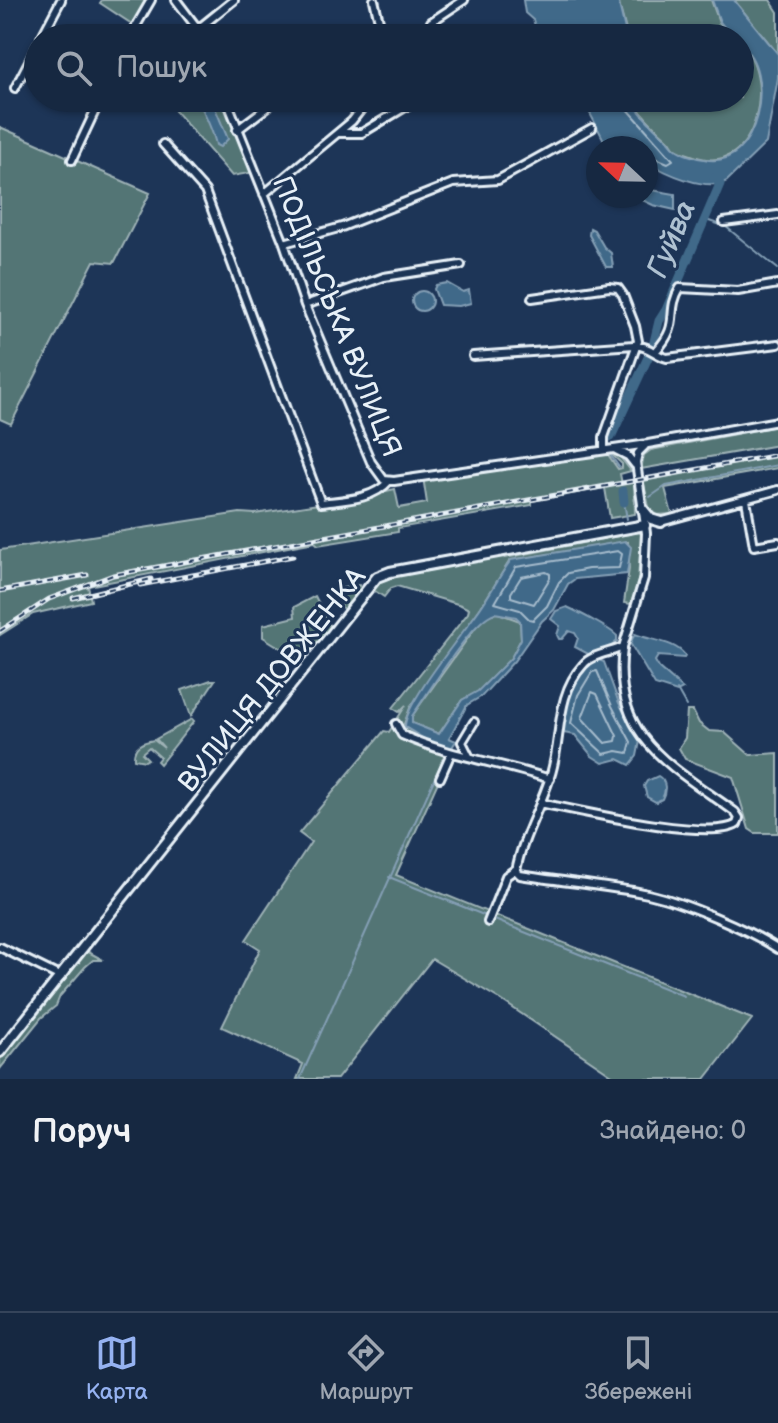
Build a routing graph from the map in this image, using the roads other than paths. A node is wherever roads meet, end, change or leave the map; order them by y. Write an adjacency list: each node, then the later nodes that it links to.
1 (61, 0): 8 (street)
2 (151, 0): 9 (street)
3 (176, 0): 10 (street)
4 (234, 0): 11 (street)
5 (374, 0): 12 (street)
6 (464, 0): 7 (street)
7 (431, 22)
8 (48, 24)
9 (137, 24)
10 (194, 24)
11 (204, 24)
12 (379, 24)
13 (24, 71): 14 (street)
14 (15, 88)
15 (94, 112): 24 (street)
16 (231, 112): 21 (street, ПОДІЛЬСЬКА ВУЛИЦЯ)
17 (261, 112): 21 (street)
18 (359, 112): 22 (street)
19 (397, 112): 22 (street)
20 (592, 128): 28 (street)
21 (237, 130): 25 (street, ПОДІЛЬСЬКА ВУЛИЦЯ)
22 (338, 133): 25 (street)
23 (163, 144): 41 (street)
24 (72, 160)
25 (264, 194): 28 (street, ПОДІЛЬСЬКА ВУЛИЦЯ)
26 (778, 215): 27 (street)
27 (724, 222)
28 (284, 243): 32 (street, ПОДІЛЬСЬКА ВУЛИЦЯ)
29 (461, 265): 32 (street)
30 (778, 284): 35 (street)
31 (532, 298): 34 (street)
32 (305, 305): 41 (street, ПОДІЛЬСЬКА ВУЛИЦЯ)
33 (778, 344): 35 (street)
34 (637, 345): 35 (street); 36 (street); 39 (street)
35 (656, 351)
36 (473, 356)
37 (778, 421): 38 (street, ПОДІЛЬСЬКА ВУЛИЦЯ)
38 (648, 444): 39 (street, ПОДІЛЬСЬКА ВУЛИЦЯ); 40 (street)
39 (606, 449): 40 (street); 41 (street, ПОДІЛЬСЬКА ВУЛИЦЯ)
40 (636, 467): 44 (street)
41 (389, 481)
42 (778, 490): 43 (street, ВУЛИЦЯ ДОВЖЕНКА)
43 (746, 500): 45 (street, ВУЛИЦЯ ДОВЖЕНКА); 48 (street)
44 (642, 508): 45 (main road); 46 (street); 47 (main road)
45 (661, 522): 46 (street, ВУЛИЦЯ ДОВЖЕНКА)
46 (645, 525): 47 (main road, ВУЛИЦЯ ДОВЖЕНКА); 49 (street)
47 (634, 527): 61 (main road, ВУЛИЦЯ ДОВЖЕНКА)
48 (778, 542)
49 (623, 647): 55 (street); 56 (street)
50 (474, 722): 53 (street)
51 (396, 724): 52 (street)
52 (451, 753): 53 (street); 54 (street)
53 (469, 756): 55 (street)
54 (440, 778)
55 (550, 779): 56 (street)
56 (540, 803): 57 (street)
57 (516, 869): 58 (street); 60 (street)
58 (490, 919)
59 (0, 947): 61 (street)
60 (778, 949)
61 (61, 977): 62 (main road, ВУЛИЦЯ ДОВЖЕНКА)
62 (0, 1052)

